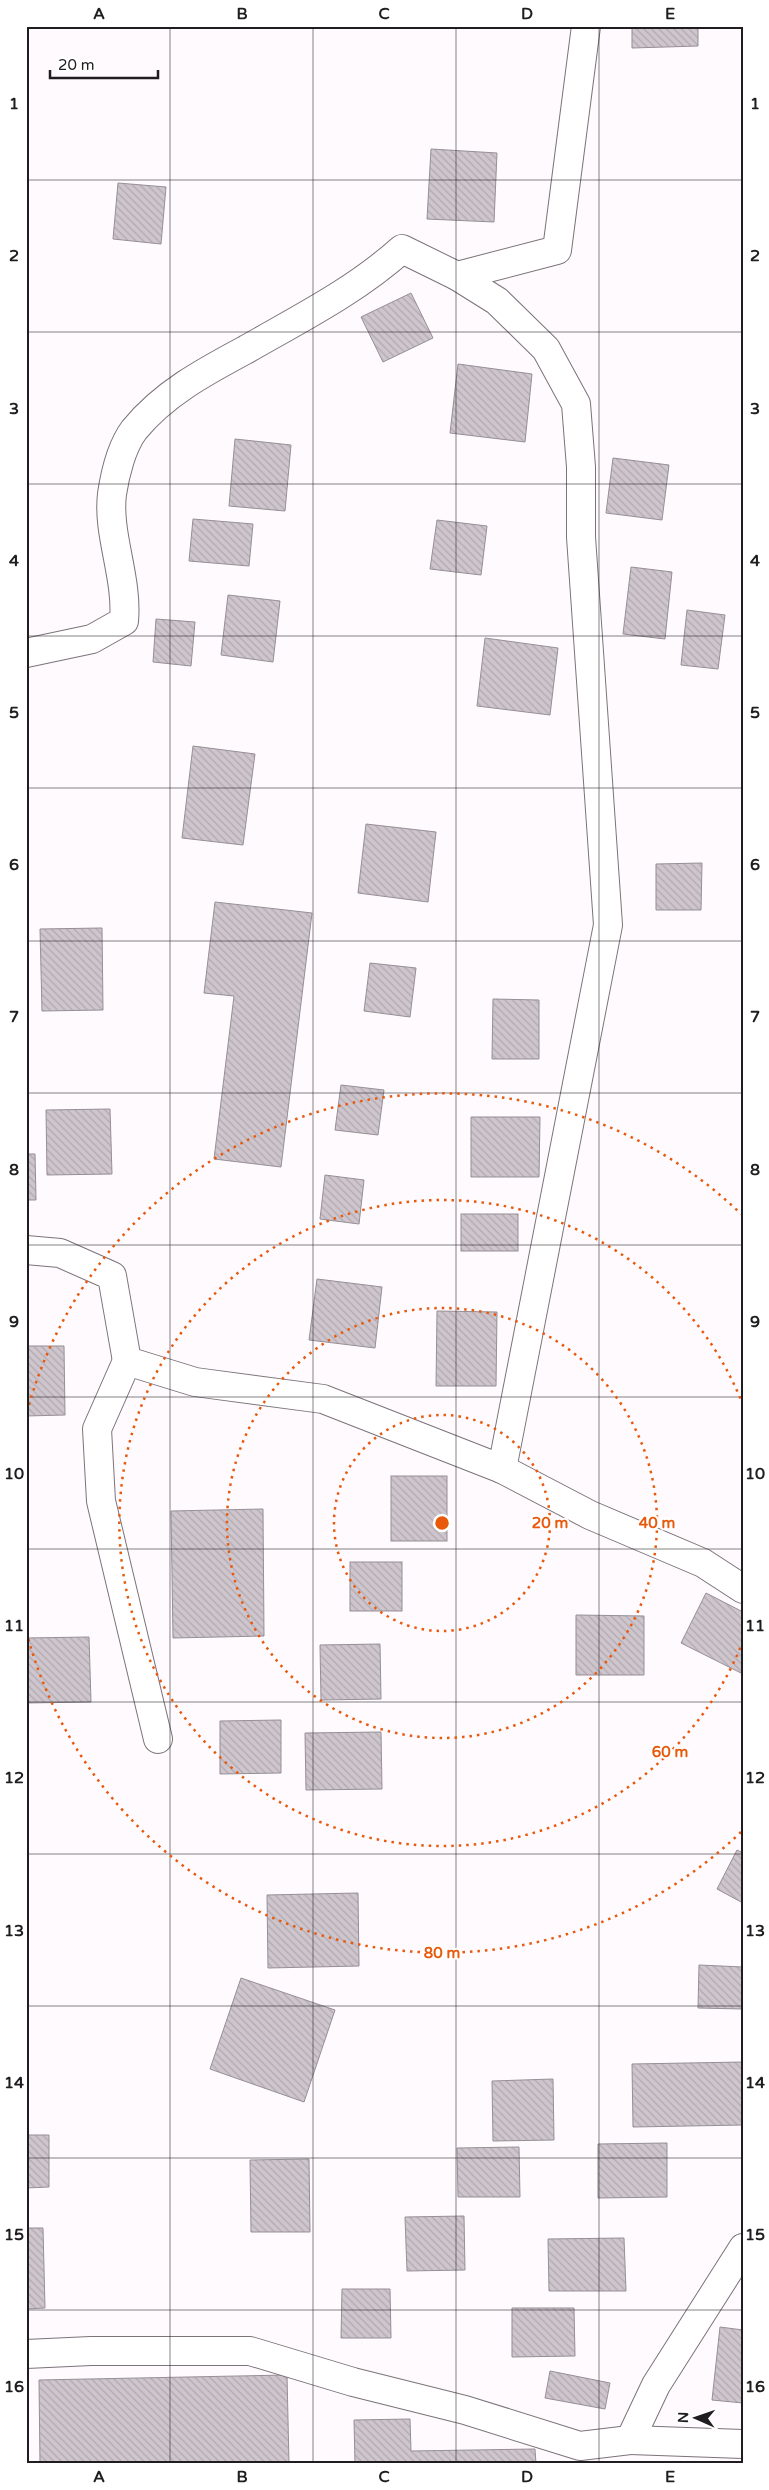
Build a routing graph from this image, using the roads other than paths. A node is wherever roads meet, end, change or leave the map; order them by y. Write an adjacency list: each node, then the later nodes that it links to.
1 (586, 26): 2 (street)
2 (457, 276): 3 (street); 6 (street)
3 (26, 652)
4 (26, 1250): 5 (street)
5 (127, 1361): 6 (street); 8 (street)
6 (502, 1469): 7 (street)
7 (743, 1589)
8 (158, 1739)
9 (743, 2248): 11 (street)
10 (26, 2354): 13 (street)
11 (630, 2440): 12 (street); 13 (street)
12 (743, 2444)
13 (579, 2455)

